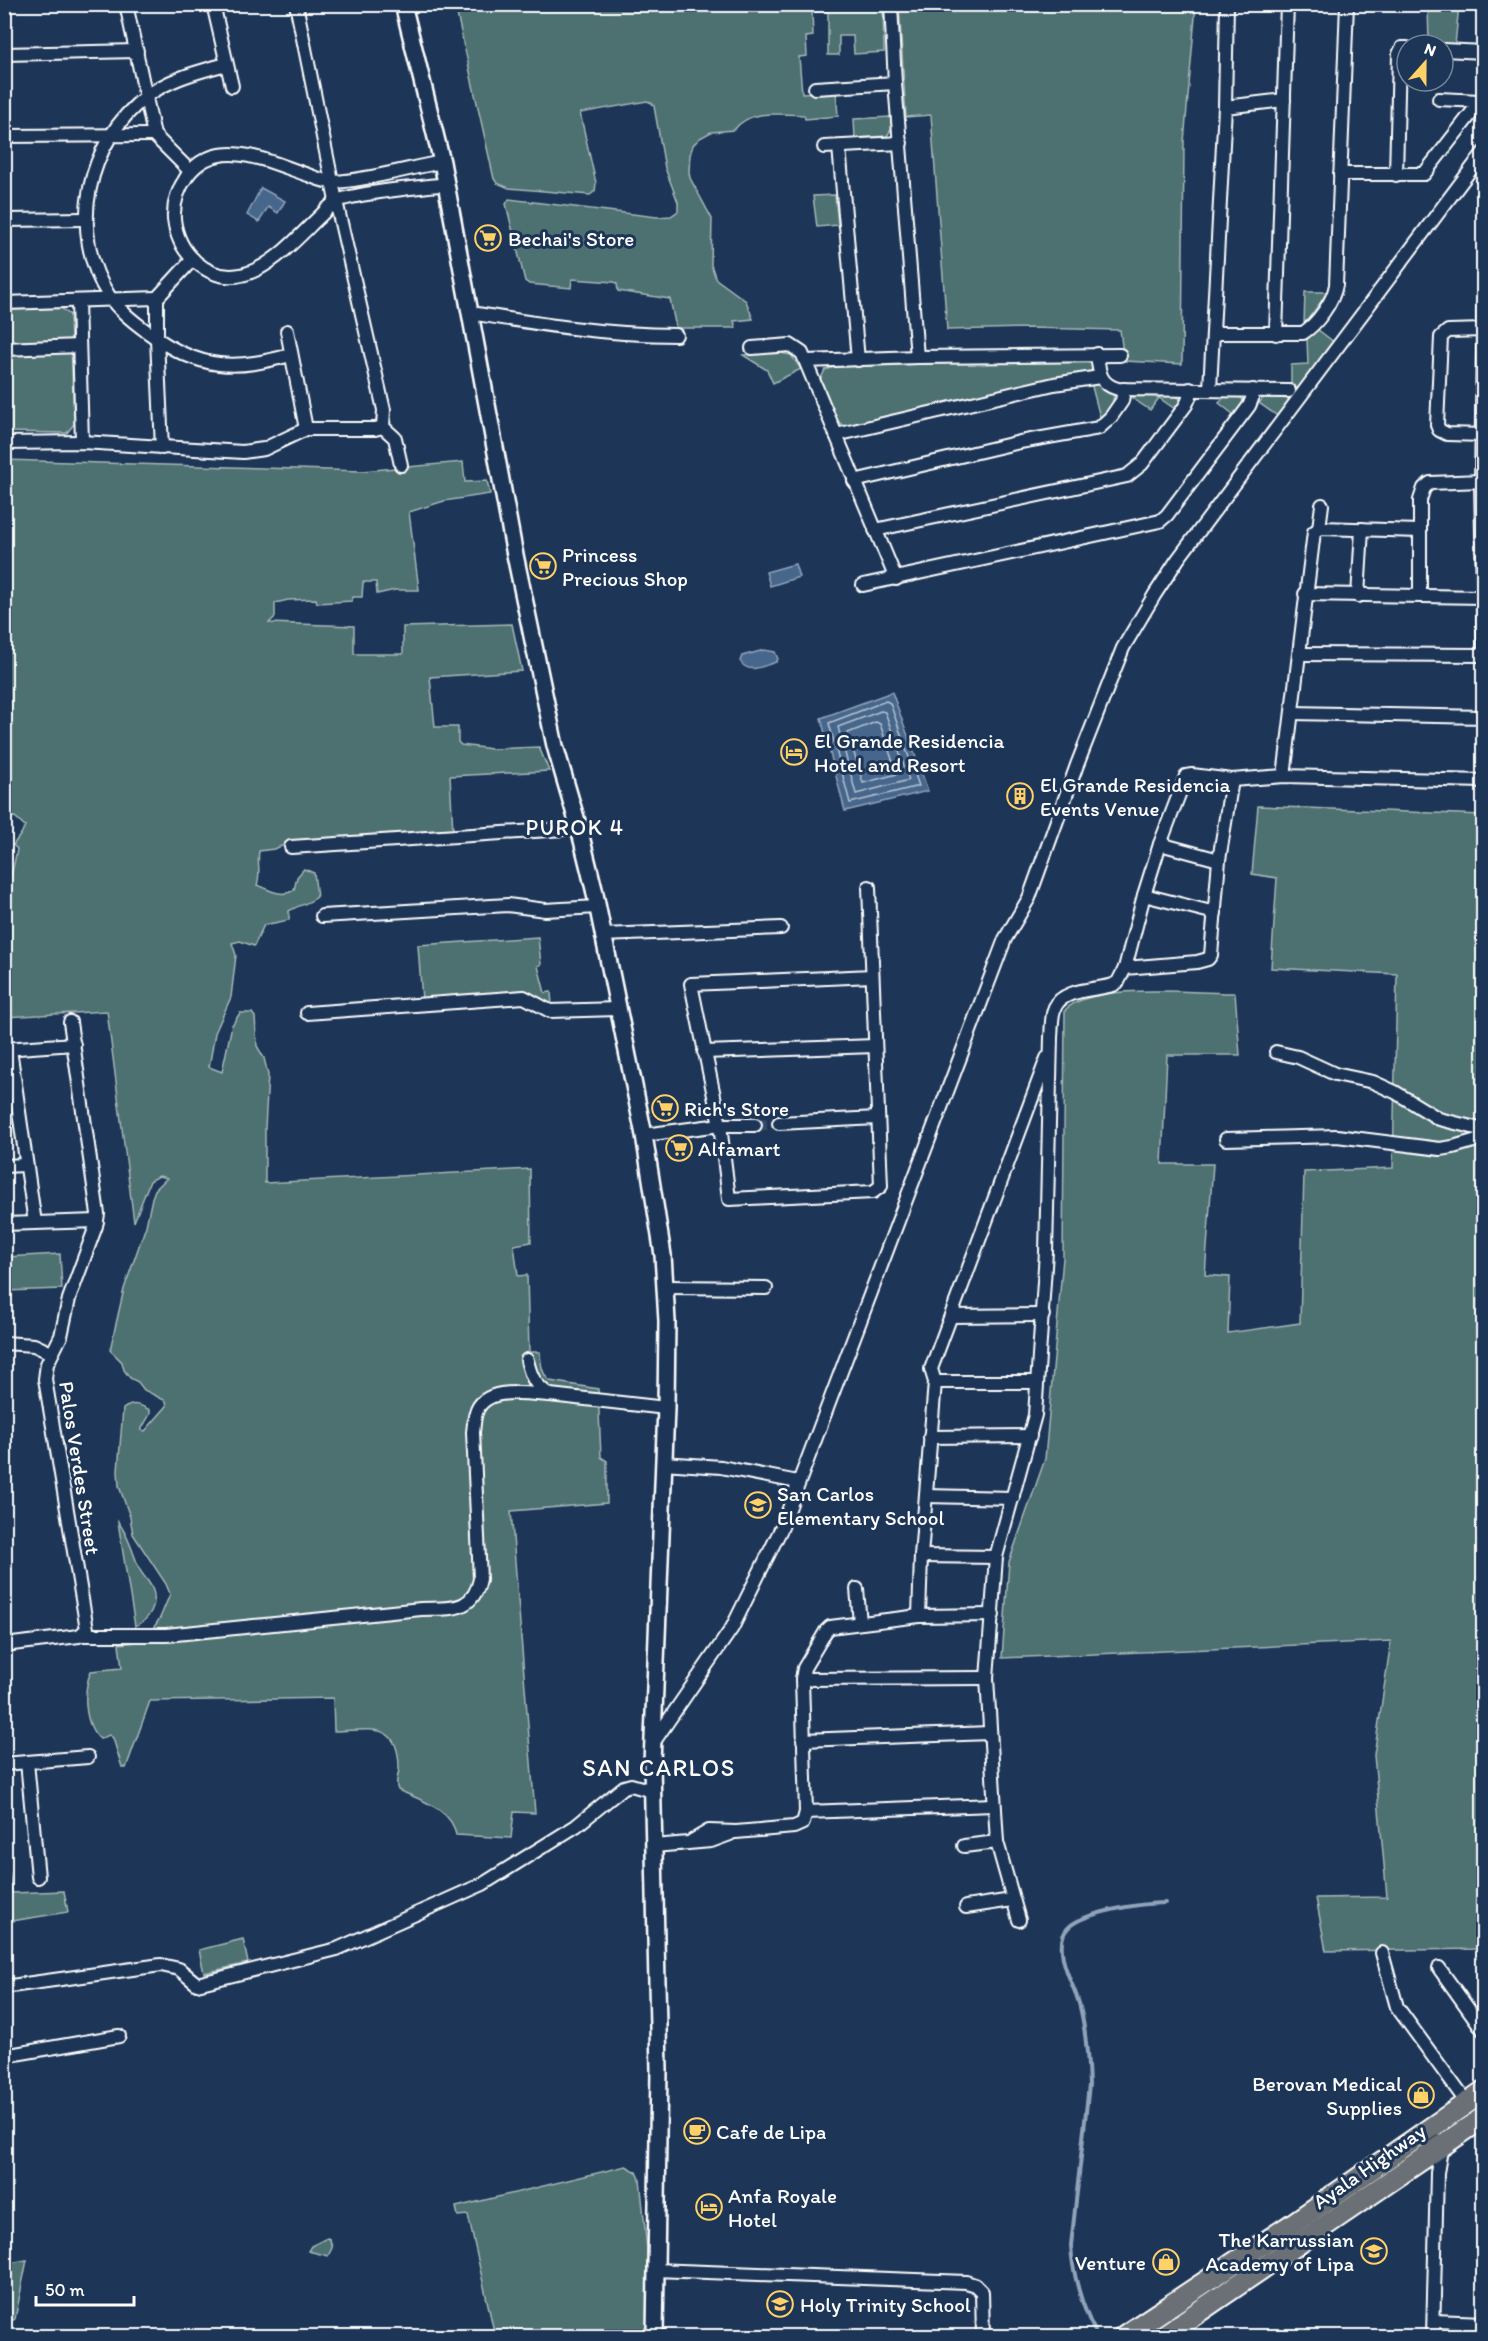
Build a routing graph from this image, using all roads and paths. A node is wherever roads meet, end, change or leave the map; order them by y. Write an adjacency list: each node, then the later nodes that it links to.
1 (126, 4): 9 (street)
2 (213, 4): 13 (street)
3 (296, 4): 35 (street)
4 (403, 4): 30 (street)
5 (891, 4): 14 (street)
6 (1227, 4): 22 (street)
7 (1287, 4): 21 (street)
8 (1347, 4): 33 (street)
9 (137, 51): 12 (street); 18 (street)
10 (1455, 51): 11 (street)
11 (1484, 52)
12 (4, 54)
13 (226, 64): 15 (street); 18 (street)
14 (895, 83): 16 (street); 26 (street)
15 (232, 86)
16 (815, 88)
17 (1398, 93): 34 (street)
18 (147, 96): 23 (street); 24 (street)
19 (1439, 99): 20 (street)
20 (1482, 99): 34 (street)
21 (1284, 100): 22 (street); 51 (street)
22 (1225, 107): 50 (street)
23 (111, 135): 24 (street); 25 (street); 39 (street)
24 (154, 135): 31 (street)
25 (4, 136)
26 (901, 143): 28 (street); 60 (street)
27 (824, 147): 28 (street)
28 (839, 147): 61 (street)
29 (1484, 152): 149 (street)
30 (442, 162): 32 (street); 36 (street)
31 (190, 171): 35 (street); 41 (street)
32 (376, 174): 35 (street); 37 (street)
33 (1340, 174): 34 (street); 51 (street)
34 (1396, 175)
35 (332, 183): 38 (street)
36 (447, 184): 37 (street); 47 (street)
37 (380, 193): 38 (street)
38 (336, 201): 41 (street); 69 (street)
39 (87, 219): 40 (street); 43 (street)
40 (4, 220)
41 (193, 259): 44 (street)
42 (1484, 284): 48 (street)
43 (110, 298): 44 (street); 45 (street); 53 (street)
44 (157, 298): 53 (street)
45 (78, 301): 46 (street); 54 (street)
46 (4, 303)
47 (471, 313): 52 (street); 98 (street)
48 (1483, 330): 72 (street); 72 (street)
49 (287, 331): 58 (street)
50 (1213, 333): 51 (street); 66 (street)
51 (1276, 334)
52 (676, 335)
53 (157, 339): 58 (street); 75 (street)
54 (79, 346): 56 (street); 74 (street)
55 (752, 348): 62 (street)
56 (4, 349)
57 (1096, 354): 59 (street); 60 (street); 63 (street)
58 (291, 355): 70 (street)
59 (1120, 355)
60 (917, 357): 61 (street)
61 (858, 360): 62 (street)
62 (806, 361): 71 (street)
63 (1100, 377): 64 (street); 71 (street)
64 (1124, 389): 65 (street); 77 (street)
65 (1190, 389): 66 (street); 82 (street)
66 (1210, 389): 67 (street)
67 (1253, 390): 68 (street); 84 (street)
68 (1289, 391)
69 (383, 427): 70 (street); 76 (street)
70 (306, 429): 75 (street)
71 (836, 435): 77 (street)
72 (1482, 435): 78 (street)
73 (4, 442): 74 (street)
74 (82, 442): 75 (street)
75 (162, 448)
76 (400, 465)
77 (854, 481): 82 (street)
78 (1481, 481): 83 (street); 89 (street)
79 (1322, 505): 80 (street)
80 (1319, 528): 81 (street); 86 (street)
81 (1362, 529): 83 (street); 87 (street)
82 (875, 530): 84 (street)
83 (1420, 531): 88 (street)
84 (896, 579): 85 (street)
85 (863, 585)
86 (1305, 594): 87 (street); 91 (street)
87 (1358, 596): 88 (street)
88 (1420, 596): 89 (street)
89 (1483, 597): 90 (street)
90 (1484, 647)
91 (1299, 654): 92 (street); 93 (street)
92 (1484, 655)
93 (1293, 713): 94 (street); 95 (street)
94 (1484, 717)
95 (1284, 776): 96 (street); 97 (street)
96 (1232, 780): 99 (street); 101 (street)
97 (1484, 781)
98 (579, 828): 100 (street); 104 (street)
99 (1160, 844): 101 (street); 103 (street)
100 (291, 847)
101 (1219, 860): 105 (street)
102 (869, 886): 110 (street)
103 (1144, 895): 105 (street); 109 (street)
104 (597, 907): 106 (street); 108 (street)
105 (1215, 913): 109 (street)
106 (322, 916)
107 (780, 928): 108 (street)
108 (602, 935): 111 (street)
109 (1125, 968): 117 (street)
110 (872, 976): 115 (street); 118 (street)
111 (618, 1009): 112 (street); 127 (street)
112 (307, 1013)
113 (70, 1022): 114 (street, Palos Verdes Street)
114 (74, 1044): 116 (street); 132 (street, Palos Verdes Street)
115 (875, 1046): 118 (street); 122 (street)
116 (7, 1049): 120 (street)
117 (1051, 1050): 137 (street); 138 (street)
118 (704, 1052): 124 (street)
119 (1276, 1052): 126 (street)
120 (18, 1105): 121 (street); 130 (street)
121 (4, 1106)
122 (877, 1118): 123 (street); 124 (street)
123 (779, 1123)
124 (720, 1125): 125 (street); 127 (street)
125 (755, 1125)
126 (1484, 1130)
127 (644, 1135): 135 (street)
128 (1484, 1138): 129 (street)
129 (1226, 1139)
130 (25, 1165): 131 (street); 133 (street)
131 (4, 1166)
132 (97, 1221): 133 (street); 140 (street, Palos Verdes Street)
133 (35, 1223): 134 (street)
134 (4, 1224)
135 (666, 1287): 136 (street); 145 (street)
136 (766, 1288)
137 (951, 1316): 138 (street); 142 (street)
138 (1043, 1316): 143 (street)
139 (4, 1343): 140 (street)
140 (51, 1353): 158 (street, Palos Verdes Street)
141 (527, 1360): 144 (street)
142 (935, 1382): 143 (street); 147 (street)
143 (1037, 1382): 146 (street)
144 (550, 1395): 145 (street); 158 (street)
145 (666, 1408): 148 (street)
146 (1030, 1436): 147 (street); 151 (street)
147 (930, 1437): 150 (street)
148 (663, 1463): 149 (street); 164 (street)
149 (798, 1482): 164 (street)
150 (926, 1496): 151 (street); 152 (street)
151 (1013, 1498): 153 (street)
152 (921, 1556): 153 (street); 156 (street)
153 (996, 1557): 155 (street)
154 (857, 1589): 157 (street)
155 (993, 1615): 156 (street); 160 (street)
156 (919, 1616): 157 (street)
157 (861, 1623): 161 (street)
158 (83, 1635): 159 (street)
159 (4, 1645)
160 (987, 1678): 161 (street); 162 (street)
161 (802, 1679): 163 (street)
162 (990, 1733): 163 (street); 169 (street)
163 (803, 1740): 170 (street)
164 (653, 1743): 168 (street)
165 (88, 1757): 166 (street)
166 (27, 1762): 167 (street); 174 (street)
167 (4, 1764)
168 (652, 1791): 172 (street); 180 (street)
169 (994, 1805): 170 (street); 171 (street)
170 (806, 1812): 172 (street)
171 (997, 1842): 173 (street); 175 (street)
172 (654, 1846): 189 (street)
173 (964, 1846)
174 (38, 1877)
175 (1012, 1900): 176 (street); 177 (street)
176 (966, 1907)
177 (1019, 1920)
178 (1382, 1953): 185 (street)
179 (1439, 1968): 181 (street)
180 (4, 1987)
181 (1484, 2031)
182 (119, 2036): 183 (street)
183 (4, 2055)
184 (1484, 2091): 185 (highway, Ayala Highway)
185 (1467, 2103): 187 (highway, Ayala Highway)
186 (1484, 2117): 188 (highway, Ayala Highway)
187 (1429, 2129): 188 (street); 194 (highway, Ayala Highway)
188 (1440, 2145): 190 (street); 195 (highway, Ayala Highway)
189 (655, 2270): 192 (street); 193 (street)
190 (1434, 2321): 191 (street); 196 (street)
191 (1484, 2323)
192 (655, 2337)
193 (983, 2337)
194 (1124, 2337)
195 (1162, 2337)
196 (1433, 2337)

